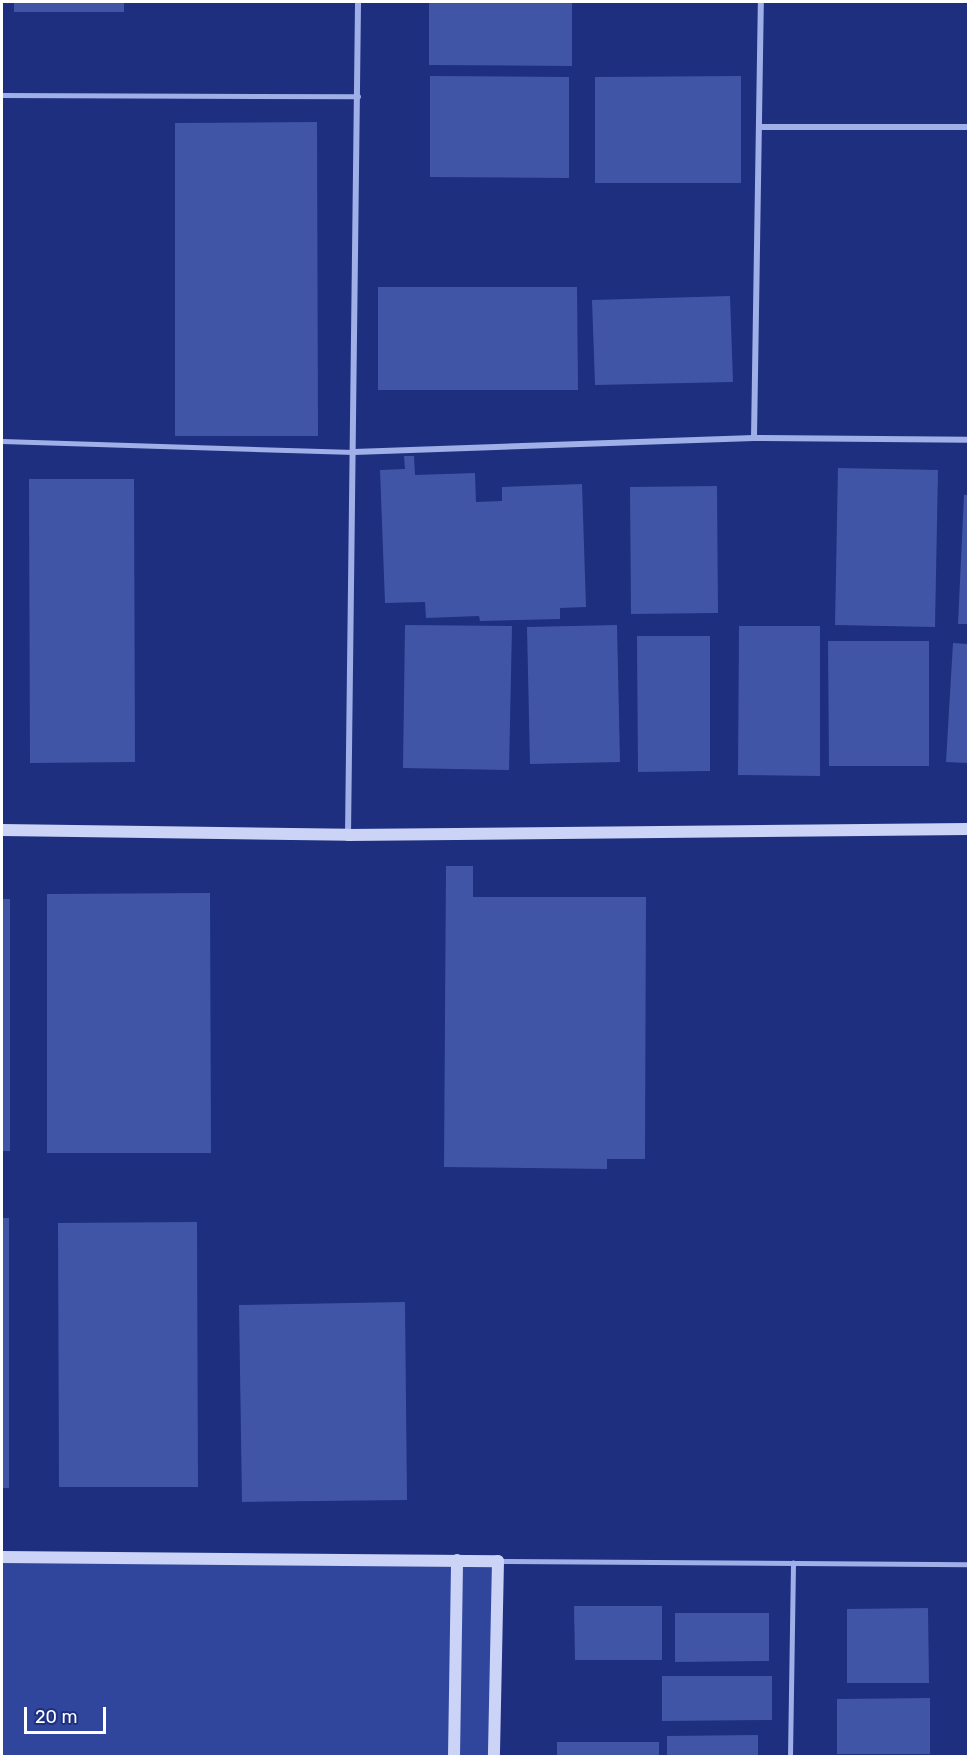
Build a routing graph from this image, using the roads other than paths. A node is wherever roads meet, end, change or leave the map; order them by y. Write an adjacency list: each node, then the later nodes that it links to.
1 (358, 2): 4 (street)
2 (761, 2): 6 (street)
3 (2, 95): 4 (lane)
4 (358, 96): 10 (street)
5 (969, 127): 6 (street)
6 (760, 128): 7 (street)
7 (754, 438): 8 (street); 10 (street)
8 (969, 440)
9 (2, 441): 10 (lane)
10 (354, 452): 13 (street)
11 (969, 829): 13 (street)
12 (2, 830): 13 (street)
13 (348, 835)
14 (2, 1557): 15 (street)
15 (457, 1560): 16 (street); 19 (street)
16 (498, 1561): 17 (lane); 20 (street)
17 (793, 1563): 18 (lane); 21 (lane)
18 (969, 1564)
19 (454, 1756)
20 (494, 1756)
21 (790, 1756)

